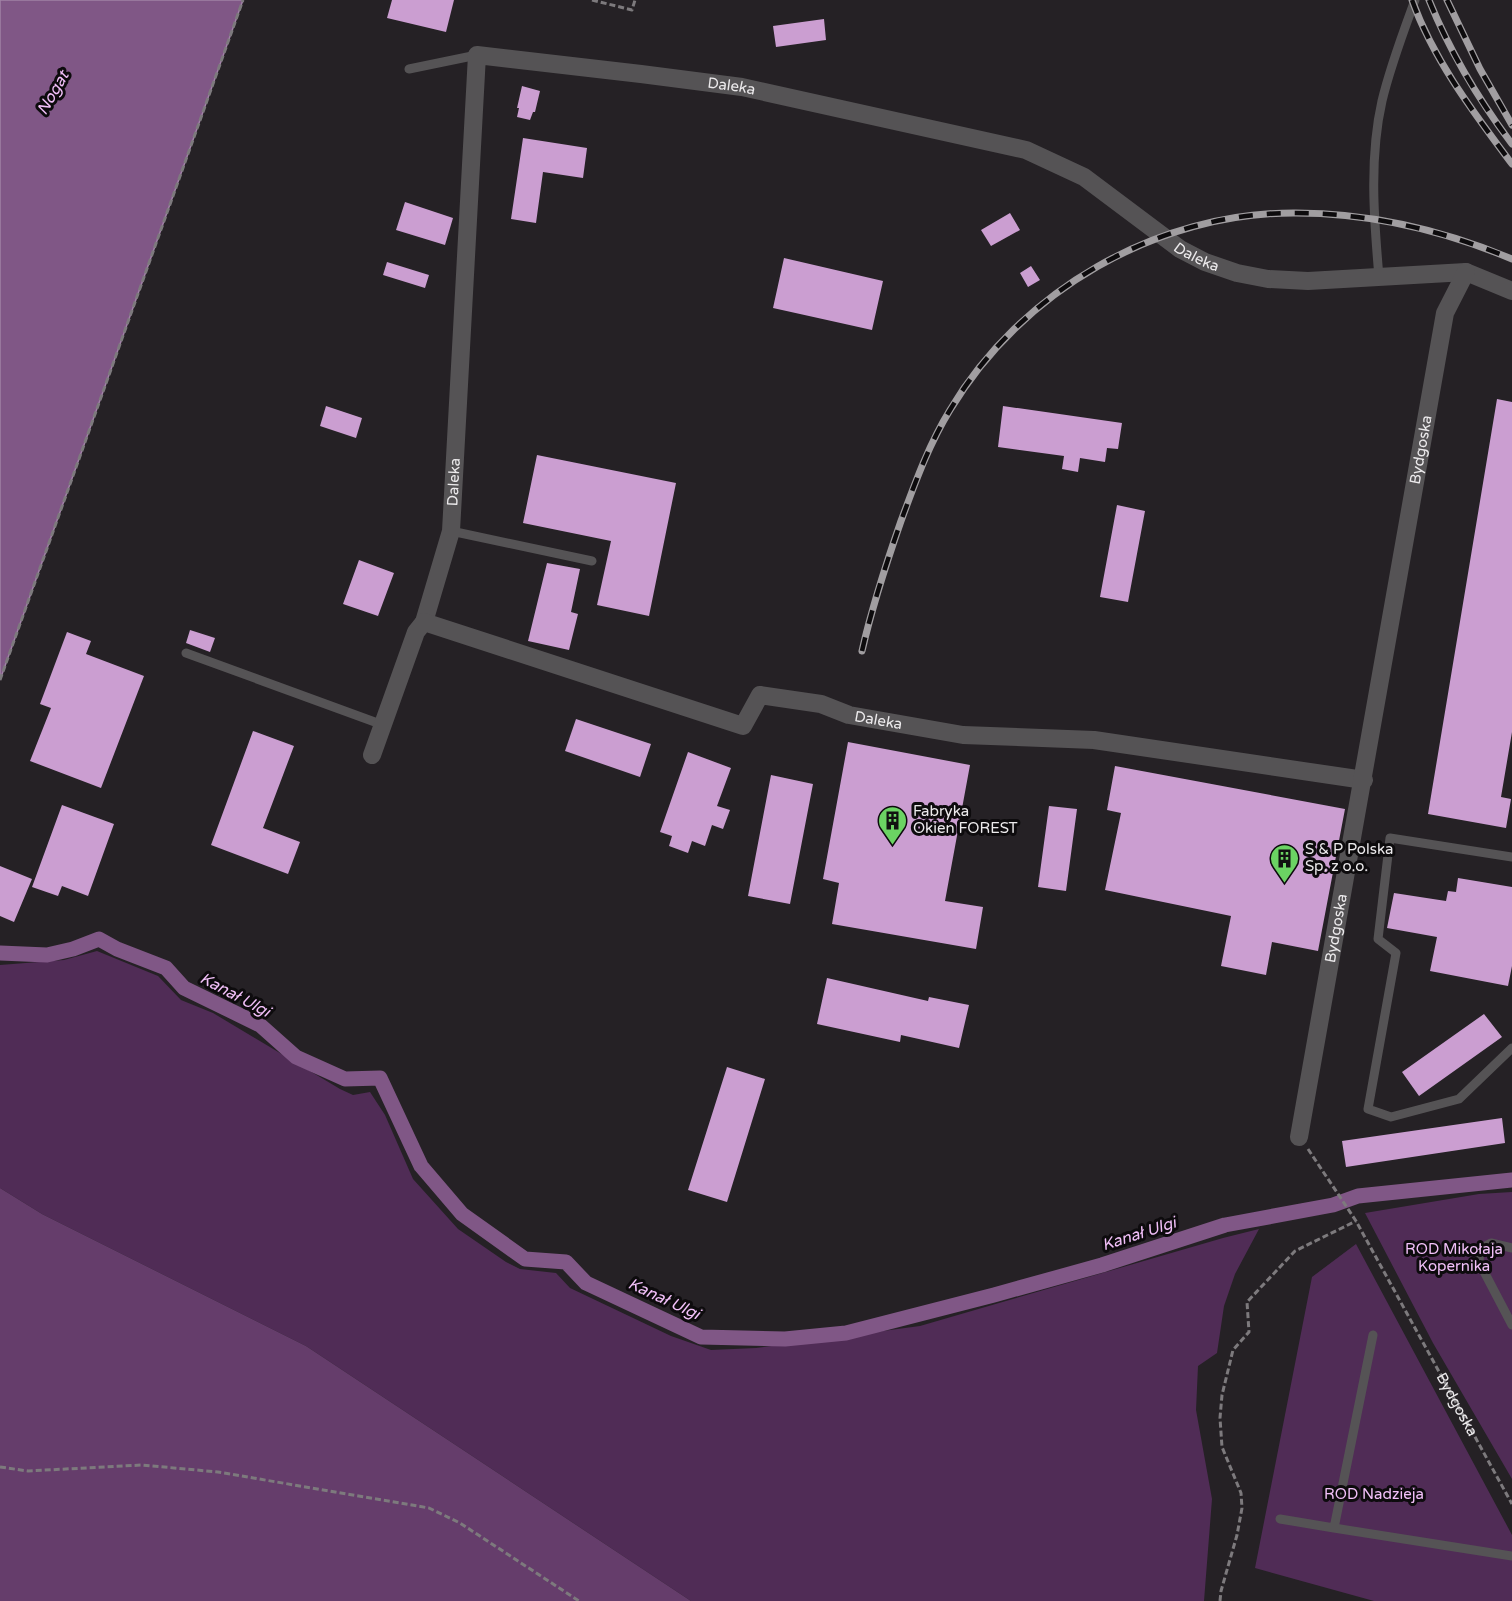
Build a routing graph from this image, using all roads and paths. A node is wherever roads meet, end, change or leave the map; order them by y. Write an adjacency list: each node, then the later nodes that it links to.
1 (243, 0): 14 (path)
2 (592, 0): 3 (path)
3 (635, 0)
4 (1415, 0): 8 (lane)
5 (477, 55): 6 (lane); 8 (street, Daleka); 10 (street, Daleka)
6 (410, 69)
7 (1466, 272): 8 (street, Daleka); 9 (street, Daleka); 17 (street, Bydgoska)
8 (1379, 277)
9 (1512, 291)
10 (451, 531): 11 (lane); 12 (street, Daleka)
11 (592, 561)
12 (424, 622): 15 (street, Daleka); 17 (street, Daleka)
13 (186, 652): 15 (lane)
14 (0, 680)
15 (383, 725): 16 (street, Daleka)
16 (372, 755)
17 (1364, 780): 20 (street, Bydgoska)
18 (1512, 857): 19 (lane)
19 (1512, 1048)
20 (1299, 1137): 21 (path, Bydgoska)
21 (1356, 1221): 26 (path, Bydgoska); 31 (path)
22 (1512, 1248): 23 (lane)
23 (1512, 1325)
24 (1373, 1335): 28 (lane)
25 (0, 1467): 30 (path)
26 (1512, 1503)
27 (1280, 1519): 28 (lane)
28 (1334, 1528): 29 (lane)
29 (1512, 1556)
30 (579, 1601)
31 (1220, 1601)

